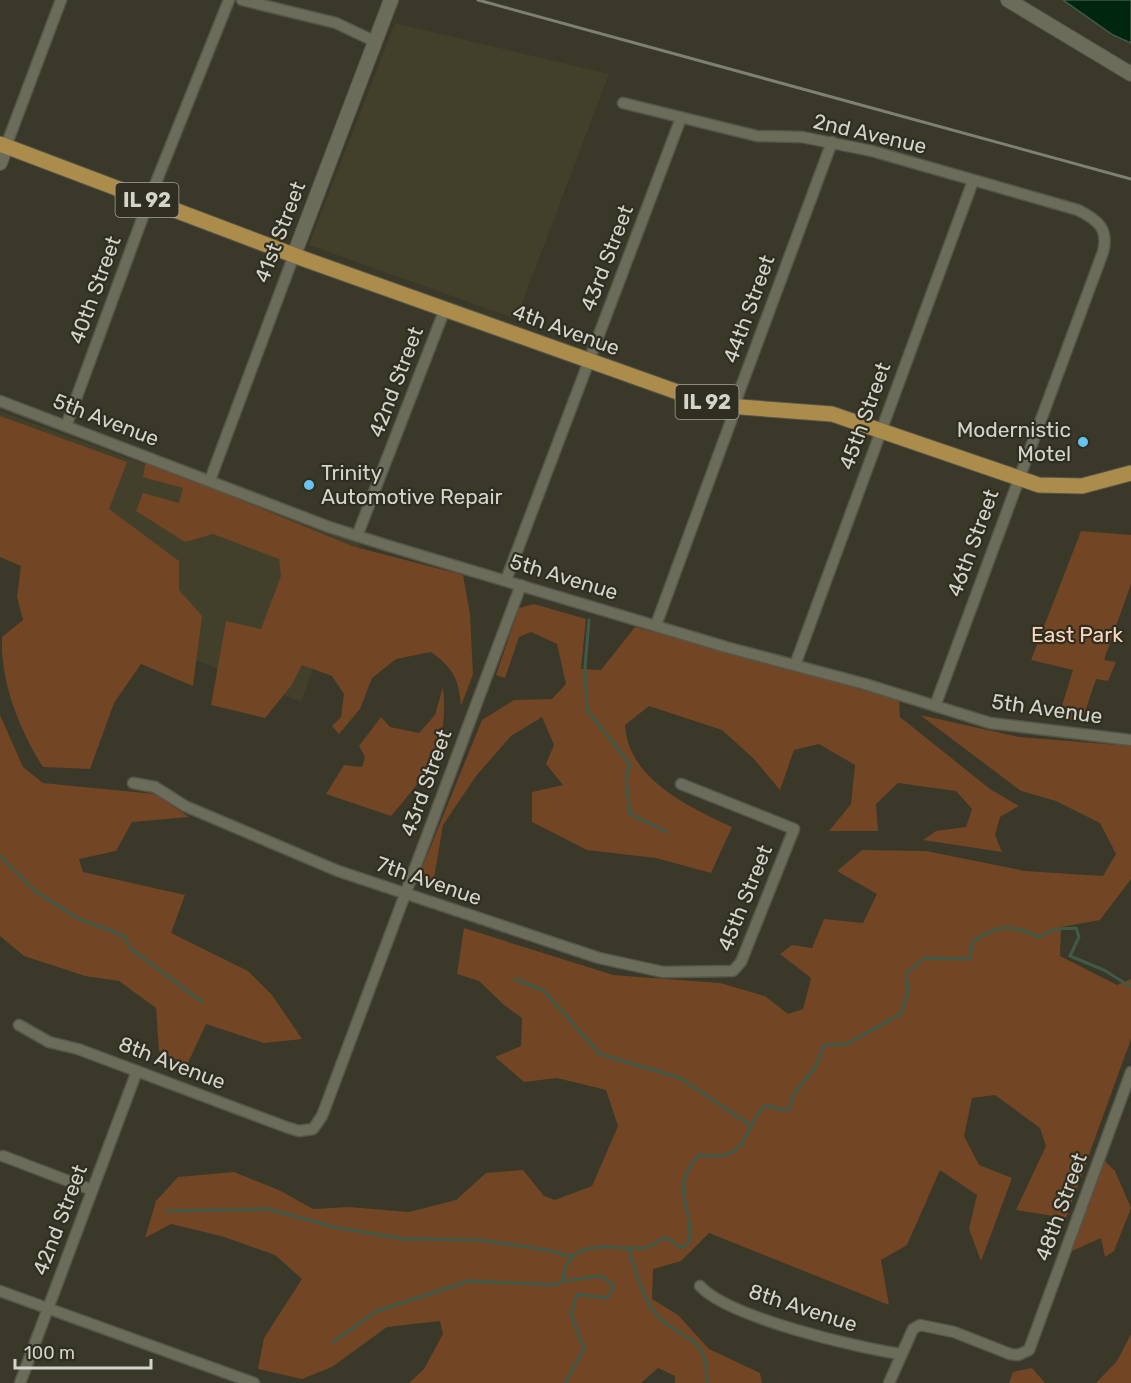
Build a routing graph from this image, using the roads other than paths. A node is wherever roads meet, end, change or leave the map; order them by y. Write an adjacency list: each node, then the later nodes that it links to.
1 (61, 0): 11 (street)
2 (229, 0): 14 (street, 40th Street)
3 (242, 0): 6 (street)
4 (391, 0): 6 (street, 41st Street)
5 (1008, 0): 7 (street)
6 (376, 42): 16 (street, 41st Street)
7 (1131, 74)
8 (623, 103): 9 (street, 2nd Avenue)
9 (681, 118): 10 (street, 2nd Avenue); 18 (street, 43rd Street)
10 (832, 142): 13 (street, 2nd Avenue); 20 (street, 44th Street)
11 (3, 145): 12 (street); 14 (main road, 4th Avenue / IL 92)
12 (0, 163)
13 (973, 181): 15 (street, 2nd Avenue); 22 (street, 45th Street)
14 (149, 200): 16 (main road, 4th Avenue / IL 92); 21 (street, 40th Street)
15 (1102, 226): 24 (street, 46th Street)
16 (294, 255): 17 (main road, 4th Avenue / IL 92); 25 (street, 41st Street)
17 (445, 309): 18 (main road, 4th Avenue / IL 92); 26 (street, 42nd Street)
18 (588, 361): 20 (main road, 4th Avenue / IL 92); 27 (street, 43rd Street)
19 (0, 401): 21 (street, 5th Avenue)
20 (735, 408): 22 (main road, 4th Avenue / IL 92); 29 (street, 44th Street)
21 (66, 426): 25 (street, 5th Avenue)
22 (881, 430): 24 (main road, 4th Avenue / IL 92); 30 (street, 45th Street)
23 (1131, 473): 24 (main road, 4th Avenue / IL 92)
24 (1017, 479): 31 (street, 46th Street)
25 (210, 480): 26 (street, 5th Avenue)
26 (357, 536): 27 (street, 5th Avenue)
27 (506, 580): 28 (street, 5th Avenue)
28 (521, 585): 29 (street, 5th Avenue); 35 (street, 43rd Street)
29 (656, 625): 30 (street, 5th Avenue)
30 (795, 665): 31 (street, 5th Avenue)
31 (935, 706): 32 (street, 5th Avenue)
32 (1131, 740)
33 (133, 783): 35 (street, 7th Avenue)
34 (681, 784): 36 (street, 45th Street)
35 (405, 895): 36 (street, 7th Avenue); 40 (street, 43rd Street)
36 (725, 972)
37 (19, 1025): 38 (street, 8th Avenue)
38 (137, 1071): 40 (street, 8th Avenue); 42 (street, 42nd Street)
39 (1131, 1072): 46 (street, 48th Street)
40 (314, 1129)
41 (3, 1156): 42 (street)
42 (93, 1190): 45 (street, 42nd Street)
43 (700, 1286): 46 (street, 8th Avenue)
44 (0, 1291): 45 (street)
45 (48, 1308): 47 (street, 42nd Street); 48 (street)
46 (901, 1354): 49 (street)
47 (20, 1383)
48 (254, 1383)
49 (890, 1383)

